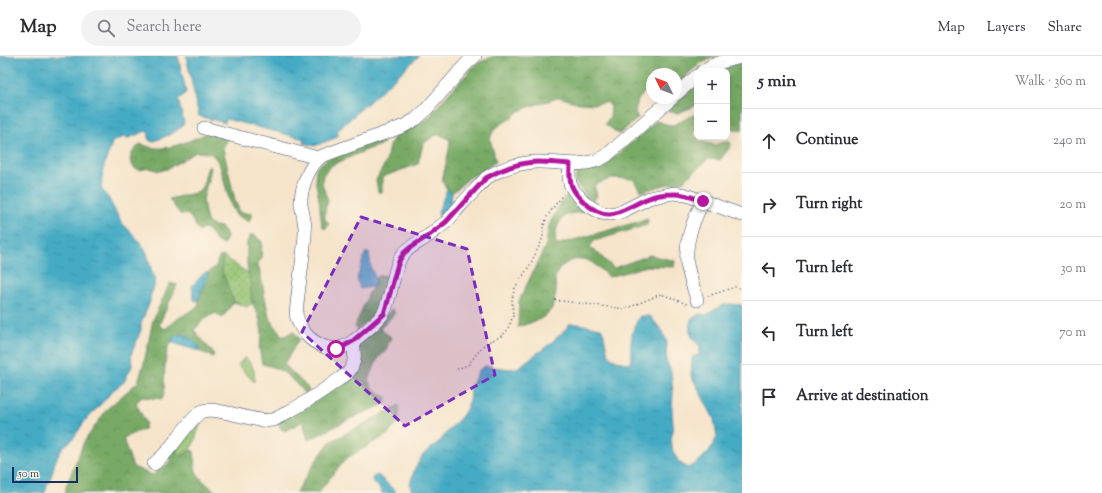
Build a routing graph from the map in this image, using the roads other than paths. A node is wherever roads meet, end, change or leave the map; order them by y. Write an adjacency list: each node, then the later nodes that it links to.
1 (475, 56): 8 (street)
2 (742, 57): 3 (street)
3 (708, 68)
4 (694, 79): 5 (street)
5 (682, 89)
6 (665, 104): 9 (street)
7 (204, 128): 8 (street)
8 (318, 158): 13 (street)
9 (570, 164): 10 (street); 13 (street)
10 (703, 201): 11 (street); 12 (street)
11 (742, 215)
12 (697, 300)
13 (353, 341): 14 (street)
14 (154, 464)

